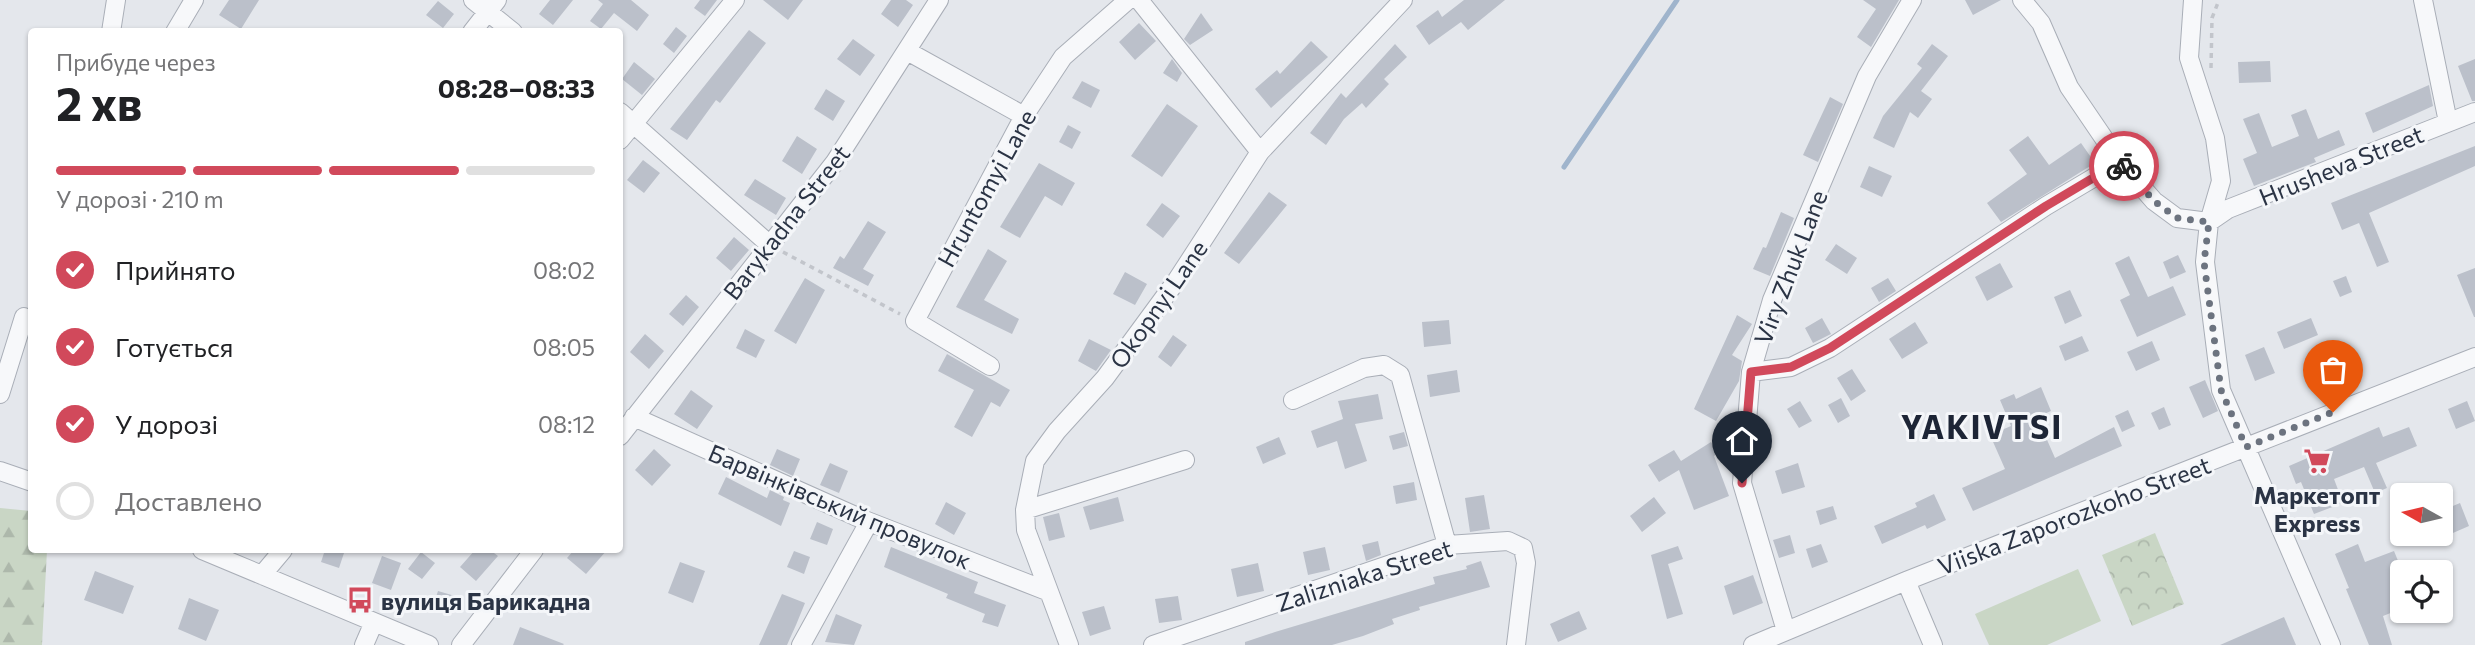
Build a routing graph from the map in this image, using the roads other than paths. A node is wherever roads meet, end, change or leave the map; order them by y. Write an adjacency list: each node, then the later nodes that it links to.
1 (116, 0): 14 (street)
2 (194, 0): 15 (street)
3 (473, 0): 13 (street)
4 (735, 0): 21 (street)
5 (939, 0): 18 (street, Barykadna Street)
6 (1128, 0): 20 (street, Hruntomyi Lane)
7 (1139, 0): 23 (street)
8 (1403, 0): 23 (street, Okopnyi Lane)
9 (1912, 0): 30 (street, Viry Zhuk Lane)
10 (2022, 0): 24 (street)
11 (2193, 0): 25 (street)
12 (2423, 0): 22 (street)
13 (493, 6): 16 (street); 17 (street)
14 (112, 28)
15 (177, 28)
16 (475, 28)
17 (510, 28)
18 (906, 51): 20 (street); 26 (street, Barykadna Street)
19 (2475, 111): 22 (street, Hrusheva Street)
20 (1024, 116): 29 (street, Hruntomyi Lane)
21 (627, 118): 26 (street)
22 (2448, 122): 25 (street, Hrusheva Street)
23 (1260, 152): 39 (street, Okopnyi Lane)
24 (2120, 162): 25 (street); 30 (street)
25 (2209, 222): 35 (street)
26 (770, 245): 33 (street, Barykadna Street)
27 (24, 317): 31 (street)
28 (2475, 357): 35 (street, Viiska Zaporozkoho Street)
29 (990, 366)
30 (1751, 372): 49 (street, Viry Zhuk Lane)
31 (0, 394)
32 (1293, 400): 41 (street)
33 (634, 417): 34 (street, Barykadna Street); 40 (street, Барвінківський провулок)
34 (623, 432)
35 (2246, 447): 46 (street, Viiska Zaporozkoho Street); 59 (street)
36 (1185, 460): 39 (street)
37 (0, 471): 38 (street)
38 (28, 481)
39 (1025, 510): 47 (street, Okopnyi Lane)
40 (869, 522): 47 (street, Барвінківський провулок); 53 (street)
41 (1447, 545): 55 (street, Zalizniaka Street); 56 (street, Zalizniaka Street)
42 (209, 553): 45 (street)
43 (280, 553): 45 (street)
44 (532, 553): 52 (street)
45 (262, 575): 48 (street)
46 (1906, 581): 49 (street, Viiska Zaporozkoho Street); 58 (street)
47 (1047, 591): 54 (street, Okopnyi Lane)
48 (374, 622): 50 (street); 51 (street)
49 (1786, 631): 57 (street, Viiska Zaporozkoho Street)
50 (364, 645)
51 (429, 645)
52 (461, 645)
53 (801, 645)
54 (1069, 645)
55 (1153, 645)
56 (1516, 645)
57 (1753, 645)
58 (1933, 645)
59 (2331, 645)

